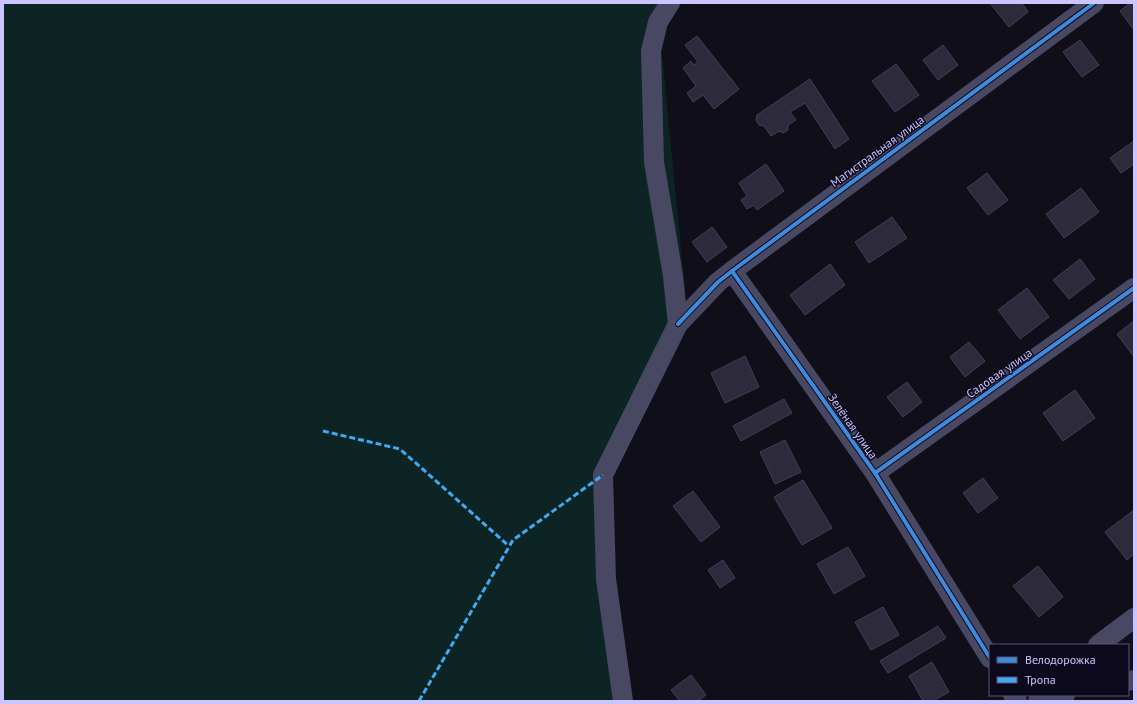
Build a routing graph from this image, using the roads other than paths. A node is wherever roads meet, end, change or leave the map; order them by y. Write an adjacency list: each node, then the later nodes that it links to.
1 (670, 3): 5 (street)
2 (1094, 3): 3 (street, Магистральная улица)
3 (732, 271): 5 (street, Магистральная улица); 6 (street, Зелёная улица)
4 (1134, 288): 6 (street, Садовая улица)
5 (678, 324): 11 (street)
6 (875, 473): 9 (street, Зелёная улица)
7 (1134, 618): 8 (street)
8 (1099, 644)
9 (989, 656)
10 (1060, 696): 12 (street)
11 (623, 701)
12 (1038, 701)

